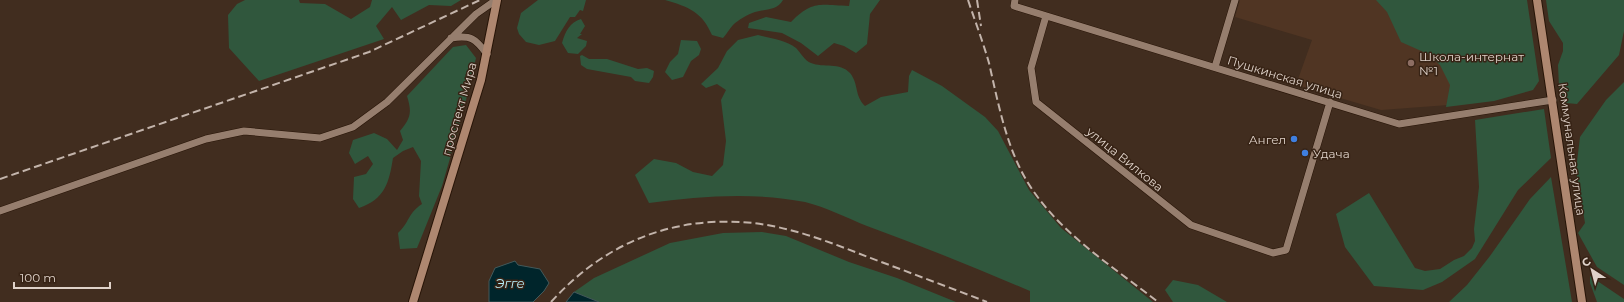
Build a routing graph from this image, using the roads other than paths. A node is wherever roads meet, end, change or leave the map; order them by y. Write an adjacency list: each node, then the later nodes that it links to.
1 (496, 0): 6 (street); 7 (main road, проспект Мира)
2 (1235, 0): 8 (street)
3 (1537, 0): 9 (main road, Коммунальная улица)
4 (1015, 3): 5 (street, Пушкинская улица)
5 (1046, 16): 8 (street, Пушкинская улица); 10 (street, улица Вилкова)
6 (451, 38): 7 (street); 11 (street)
7 (487, 54): 12 (main road, проспект Мира)
8 (1214, 67): 10 (street, Пушкинская улица)
9 (1553, 100): 10 (street, Пушкинская улица); 13 (main road, Коммунальная улица)
10 (1330, 102)
11 (0, 211)
12 (413, 302)
13 (1582, 302)

